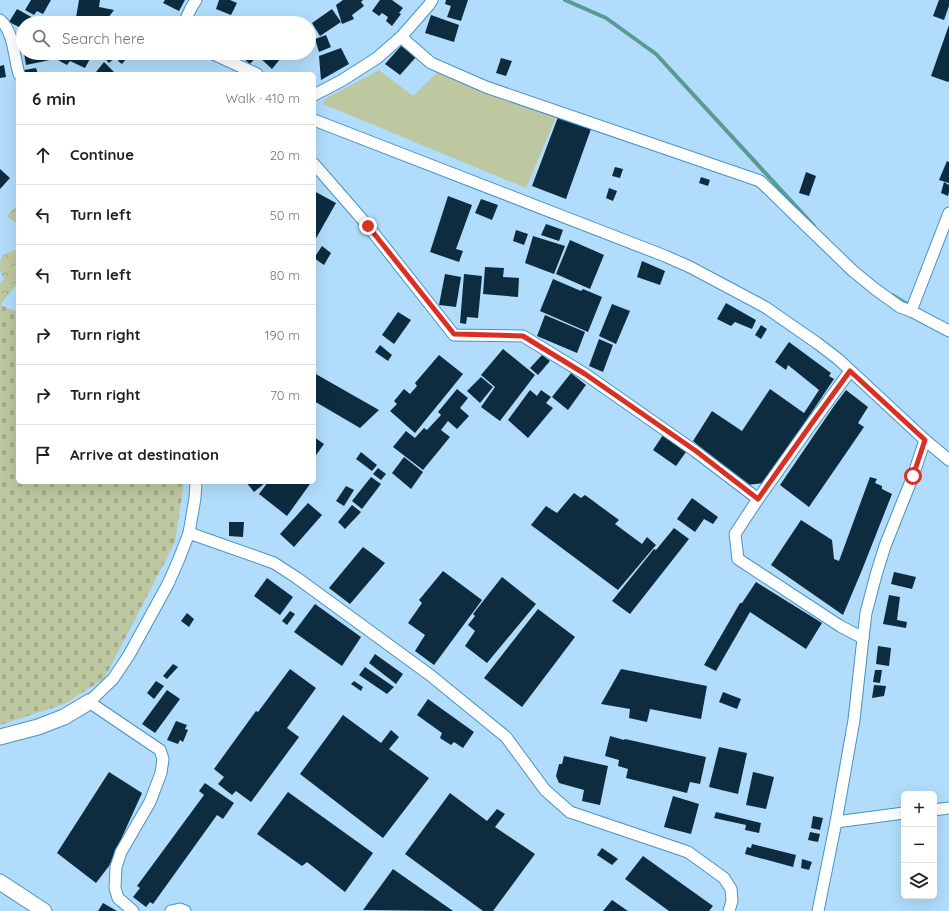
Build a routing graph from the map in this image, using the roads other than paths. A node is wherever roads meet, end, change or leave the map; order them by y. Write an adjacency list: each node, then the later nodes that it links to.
1 (196, 0): 3 (street)
2 (432, 0): 5 (street)
3 (188, 16)
4 (0, 20): 7 (street)
5 (401, 37): 9 (street); 13 (street)
6 (226, 60): 8 (street)
7 (19, 72)
8 (253, 72)
9 (316, 94)
10 (316, 121): 15 (street)
11 (316, 166): 19 (street)
12 (949, 213): 13 (street)
13 (912, 307): 14 (street)
14 (949, 331)
15 (850, 371): 16 (street); 19 (street)
16 (925, 440): 17 (street); 21 (street)
17 (949, 460)
18 (196, 484): 20 (street)
19 (758, 499): 21 (street)
20 (189, 533): 22 (street); 33 (street)
21 (863, 638): 27 (street)
22 (89, 702): 23 (street); 30 (street)
23 (0, 737)
24 (949, 808): 25 (street)
25 (937, 810)
26 (901, 813): 27 (street)
27 (836, 822): 34 (street)
28 (0, 882): 29 (street)
29 (44, 911)
30 (133, 911)
31 (171, 911): 32 (street)
32 (185, 911)
33 (729, 911)
34 (818, 911)

